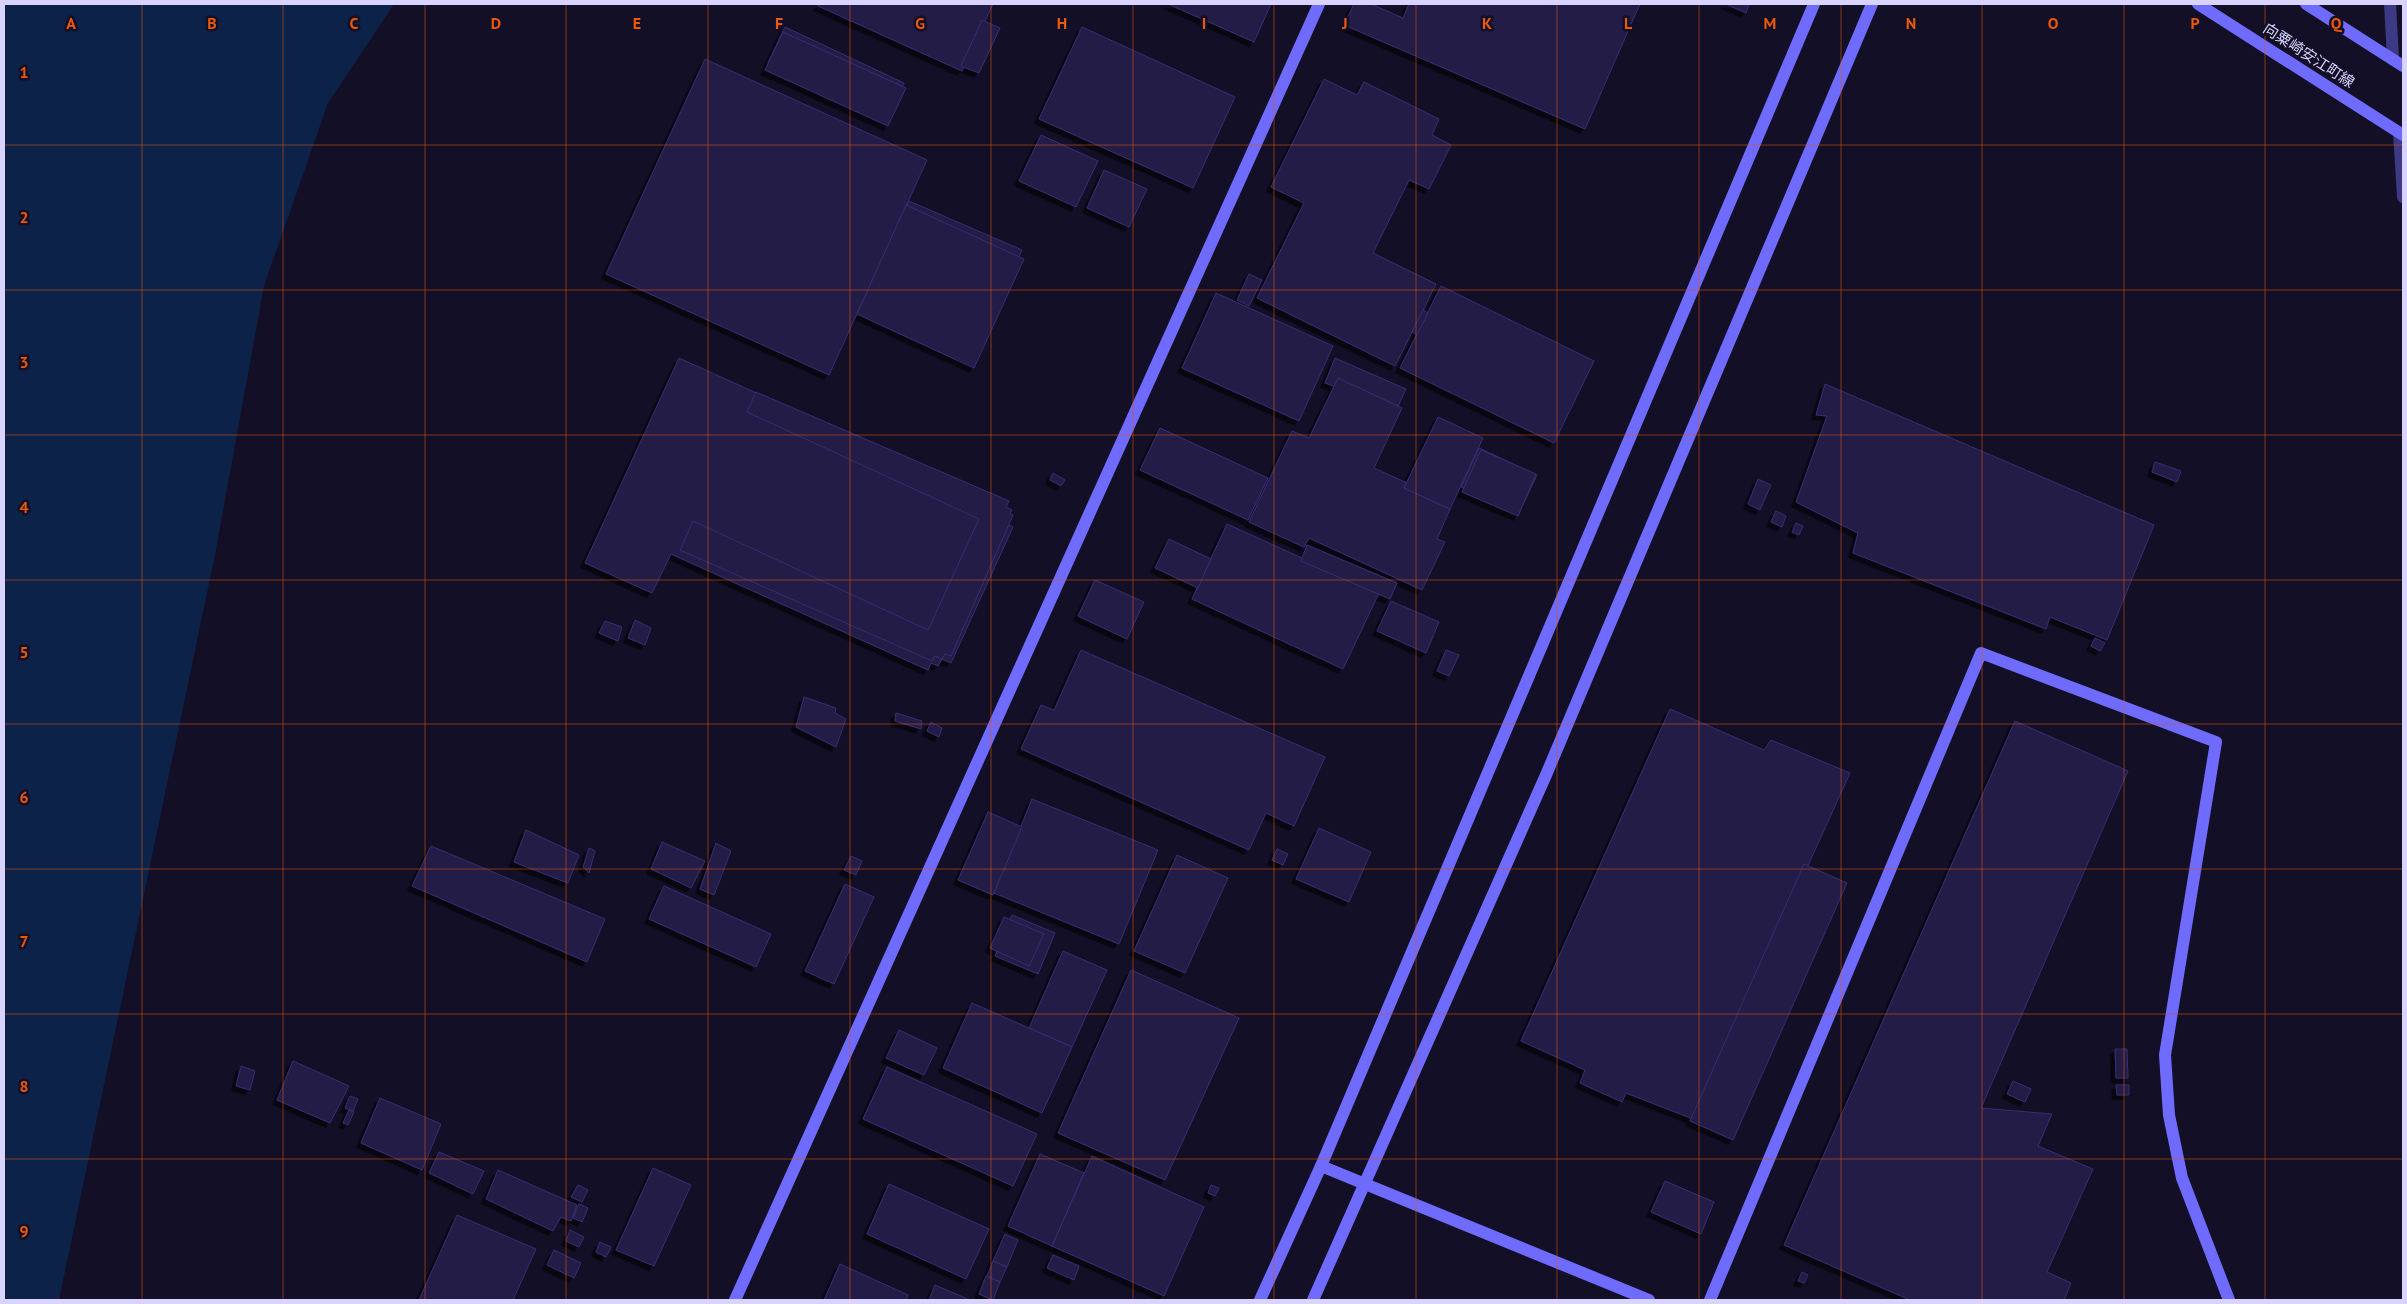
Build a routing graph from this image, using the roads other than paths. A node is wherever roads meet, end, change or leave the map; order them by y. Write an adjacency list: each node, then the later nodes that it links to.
1 (1319, 4): 12 (street)
2 (1814, 4): 10 (street)
3 (1872, 4): 11 (street)
4 (2198, 4): 8 (street, 向粟崎安江町線)
5 (2306, 4): 7 (street)
6 (2390, 4): 7 (street)
7 (2398, 62)
8 (2401, 133): 9 (street)
9 (2403, 197)
10 (1321, 1166): 11 (street); 13 (street)
11 (1365, 1185): 14 (street); 15 (street)
12 (735, 1300)
13 (1260, 1300)
14 (1313, 1300)
15 (1649, 1300)
16 (1710, 1300): 17 (street)
17 (2229, 1300)

